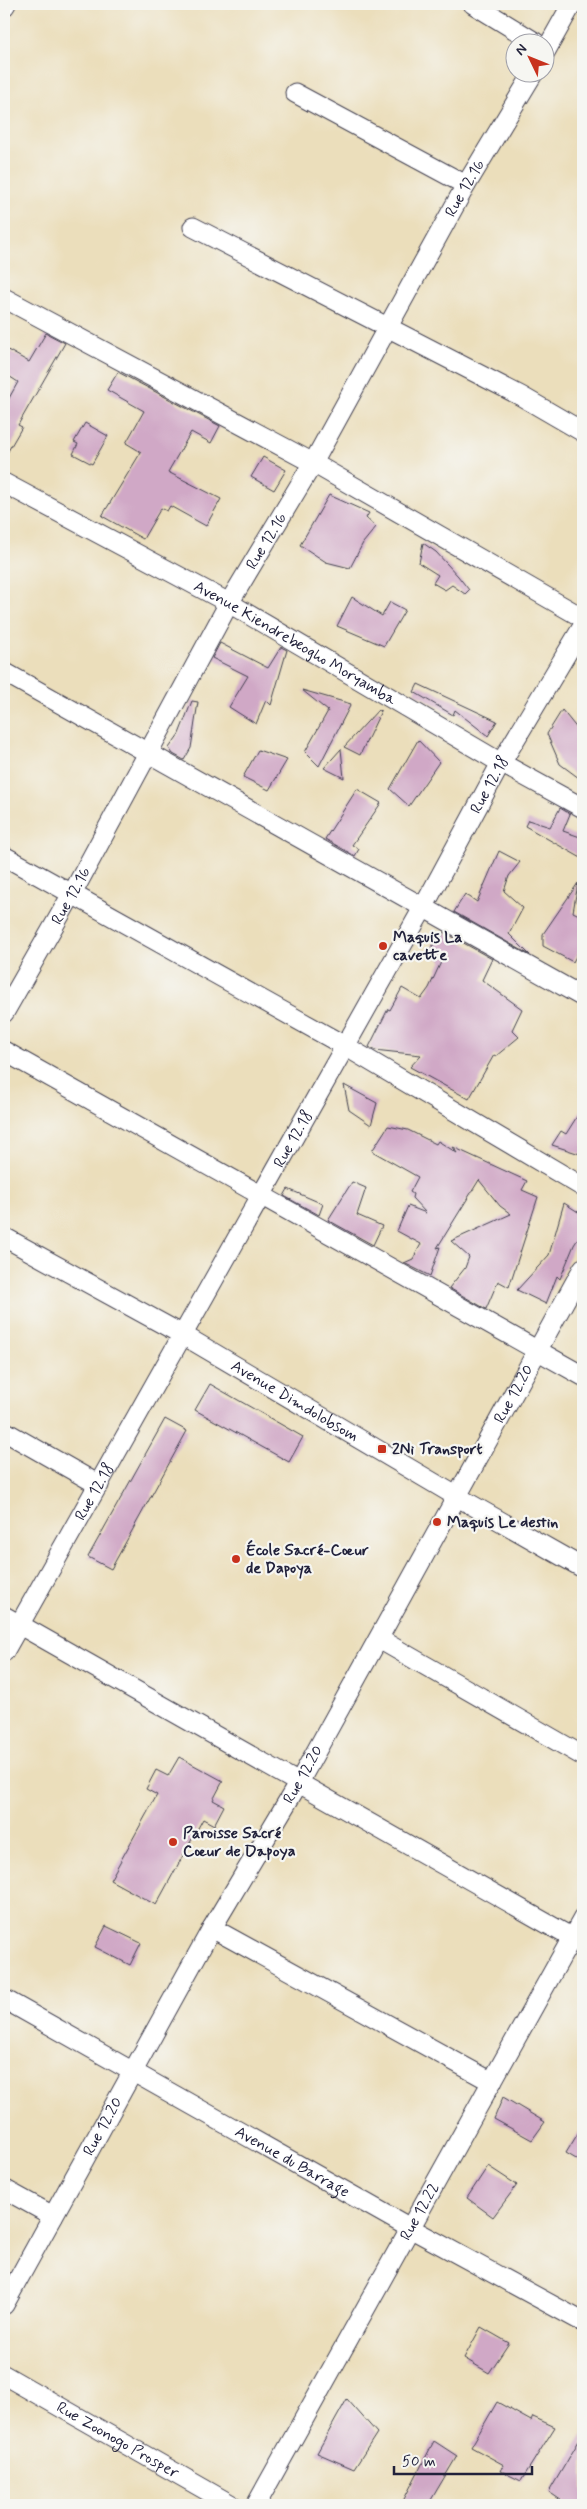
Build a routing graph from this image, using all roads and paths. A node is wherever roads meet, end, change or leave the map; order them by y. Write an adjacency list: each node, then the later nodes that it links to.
1 (6, 4): 4 (street)
2 (473, 4): 5 (street)
3 (572, 4): 6 (street)
4 (4, 8)
5 (517, 32)
6 (554, 32)
7 (528, 82): 9 (street, Rue 12.16)
8 (295, 93): 9 (street)
9 (466, 185): 12 (street, Rue 12.16)
10 (193, 227): 12 (street)
11 (4, 298): 14 (street)
12 (387, 327): 13 (street); 14 (street, Rue 12.16)
13 (583, 432)
14 (313, 463): 16 (street, Rue 12.16); 17 (street)
15 (4, 483): 16 (street, Avenue Kiendrebeogho Moryamba)
16 (229, 603): 20 (street, Rue 12.16); 21 (street, Avenue Kiendrebeogho Moryamba)
17 (583, 618)
18 (583, 626): 21 (street, Rue 12.18)
19 (4, 672): 20 (street)
20 (148, 752): 24 (street, Rue 12.16); 25 (street)
21 (501, 762): 22 (street, Avenue Kiendrebeogho Moryamba); 25 (street, Rue 12.18)
22 (583, 808)
23 (4, 856): 24 (street)
24 (72, 894): 27 (street, Rue 12.16); 28 (street)
25 (423, 908): 26 (street); 28 (street, Rue 12.18)
26 (583, 997)
27 (4, 1013)
28 (345, 1046): 30 (street); 31 (street, Rue 12.18)
29 (4, 1051): 31 (street)
30 (583, 1187)
31 (262, 1196): 34 (street, Rue 12.18); 35 (street)
32 (4, 1237): 34 (street, Avenue Dimdolobsom)
33 (583, 1268): 35 (street, Rue 12.20)
34 (183, 1335): 38 (street, Rue 12.18); 39 (street, Avenue Dimdolobsom)
35 (538, 1350): 36 (street); 39 (street, Rue 12.20)
36 (583, 1376)
37 (4, 1431): 38 (street)
38 (100, 1485): 41 (street, Rue 12.18)
39 (456, 1496): 40 (street, Avenue Dimdolobsom); 42 (street, Rue 12.20)
40 (583, 1568)
41 (12, 1620): 43 (street, Rue 12.18); 45 (street)
42 (379, 1638): 44 (street); 45 (street, Rue 12.20)
43 (4, 1652)
44 (583, 1756)
45 (298, 1784): 47 (street, Rue 12.20); 48 (street)
46 (583, 1918): 48 (street, Rue 12.22)
47 (212, 1928): 50 (street, Rue 12.20); 51 (street)
48 (578, 1941): 51 (street, Rue 12.22)
49 (4, 1999): 50 (street, Avenue du Barrage)
50 (134, 2072): 53 (street, Rue 12.20); 54 (street, Avenue du Barrage)
51 (492, 2082): 54 (street, Rue 12.22)
52 (4, 2189): 53 (street)
53 (53, 2216): 55 (street, Rue 12.20)
54 (410, 2228): 56 (street, Avenue du Barrage); 59 (street, Rue 12.22)
55 (4, 2305)
56 (583, 2322)
57 (4, 2375): 58 (street, Rue Zoonogo Prosper)
58 (232, 2505)
59 (256, 2505)

